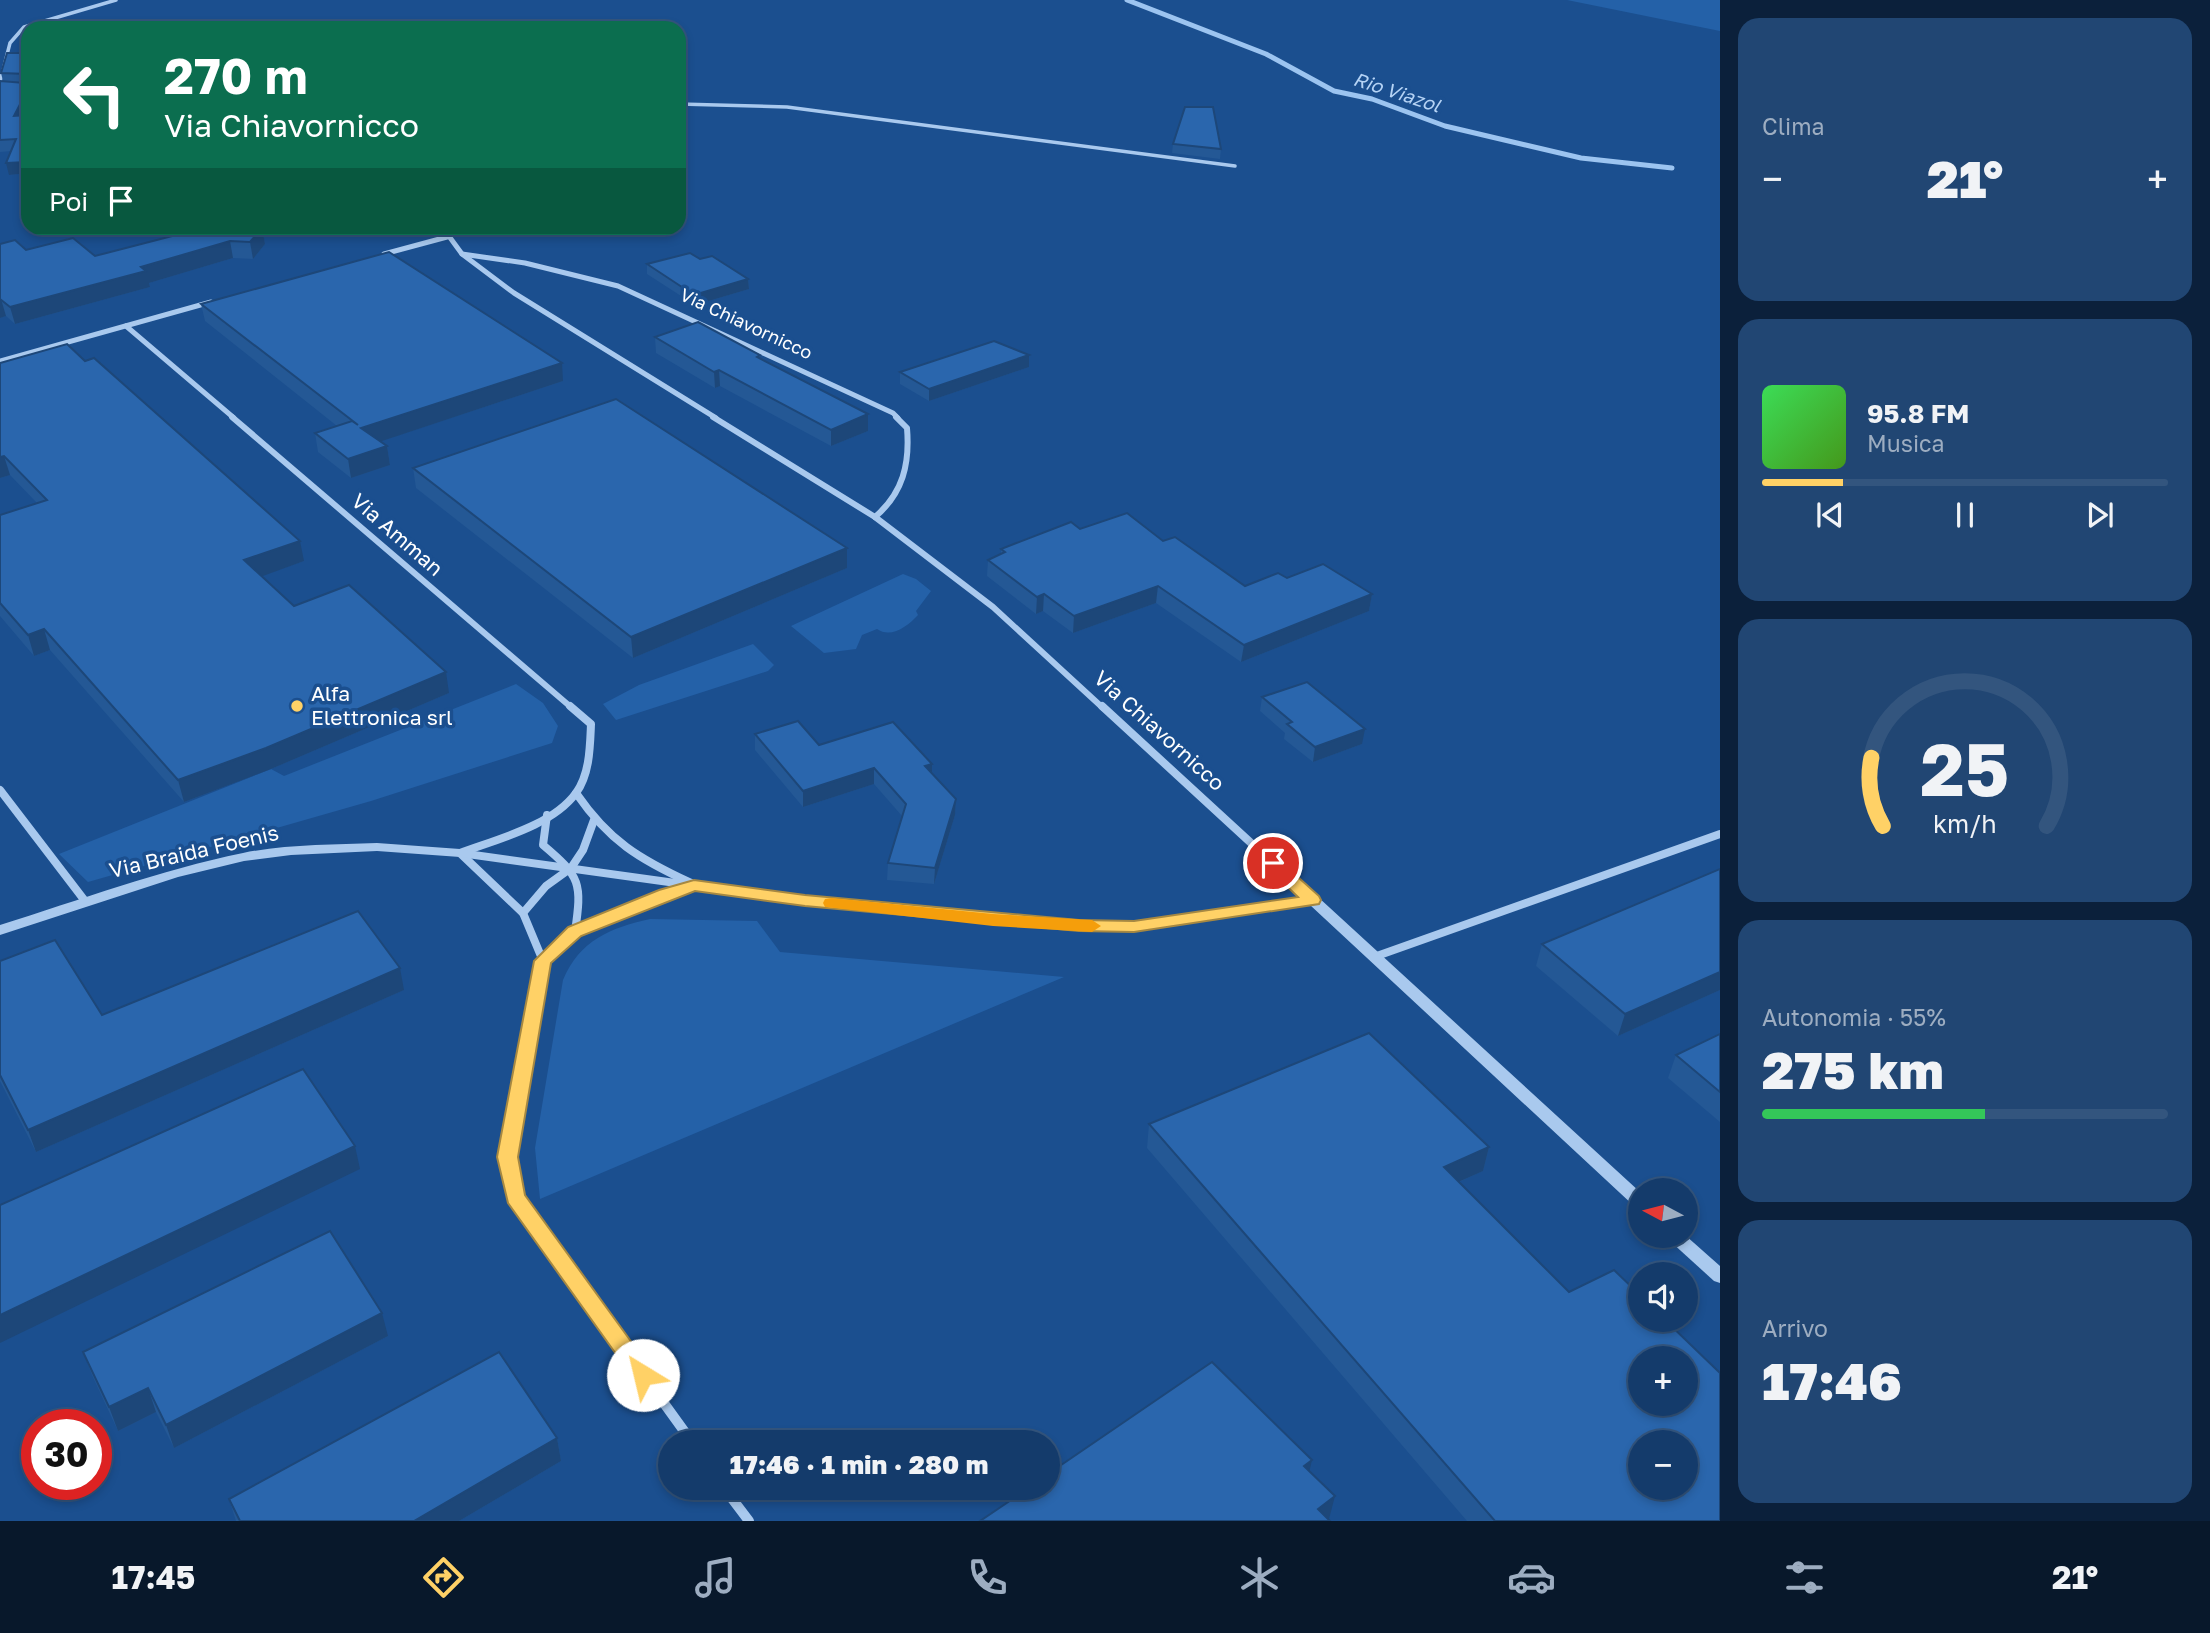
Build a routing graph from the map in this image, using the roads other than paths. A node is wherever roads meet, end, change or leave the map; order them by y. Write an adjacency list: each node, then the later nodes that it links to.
1 (116, 0): 2 (street)
2 (44, 21)
3 (21, 30): 4 (street)
4 (0, 82)
5 (686, 104): 6 (street)
6 (1235, 166)
7 (447, 237): 8 (street, Via Chiavornicco); 9 (street)
8 (461, 254): 13 (street, Via Chiavornicco); 13 (street, Via Chiavornicco)
9 (380, 255)
10 (220, 300): 11 (street)
11 (126, 326): 12 (street); 15 (street, Via Amman)
12 (0, 361)
13 (876, 517): 22 (street, Via Chiavornicco)
14 (0, 790): 23 (street)
15 (576, 793): 16 (street); 17 (street)
16 (547, 815): 19 (street); 20 (street)
17 (594, 820): 20 (street); 21 (street)
18 (1720, 835): 27 (street)
19 (460, 853): 20 (street, Via Braida Foenis); 23 (street, Via Braida Foenis); 24 (street)
20 (570, 868): 21 (street); 24 (street); 26 (street)
21 (694, 885): 22 (street); 26 (street)
22 (1313, 900): 27 (street, Via Chiavornicco)
23 (85, 901): 25 (street, Via Braida Foenis)
24 (523, 913): 28 (street)
25 (0, 930)
26 (575, 932): 28 (street)
27 (1374, 957): 29 (street, Via Chiavornicco)
28 (543, 961): 32 (street)
29 (1628, 1191)
30 (1689, 1248): 31 (street)
31 (1720, 1276)
32 (683, 1430)
33 (733, 1500): 34 (street)
34 (749, 1521)

